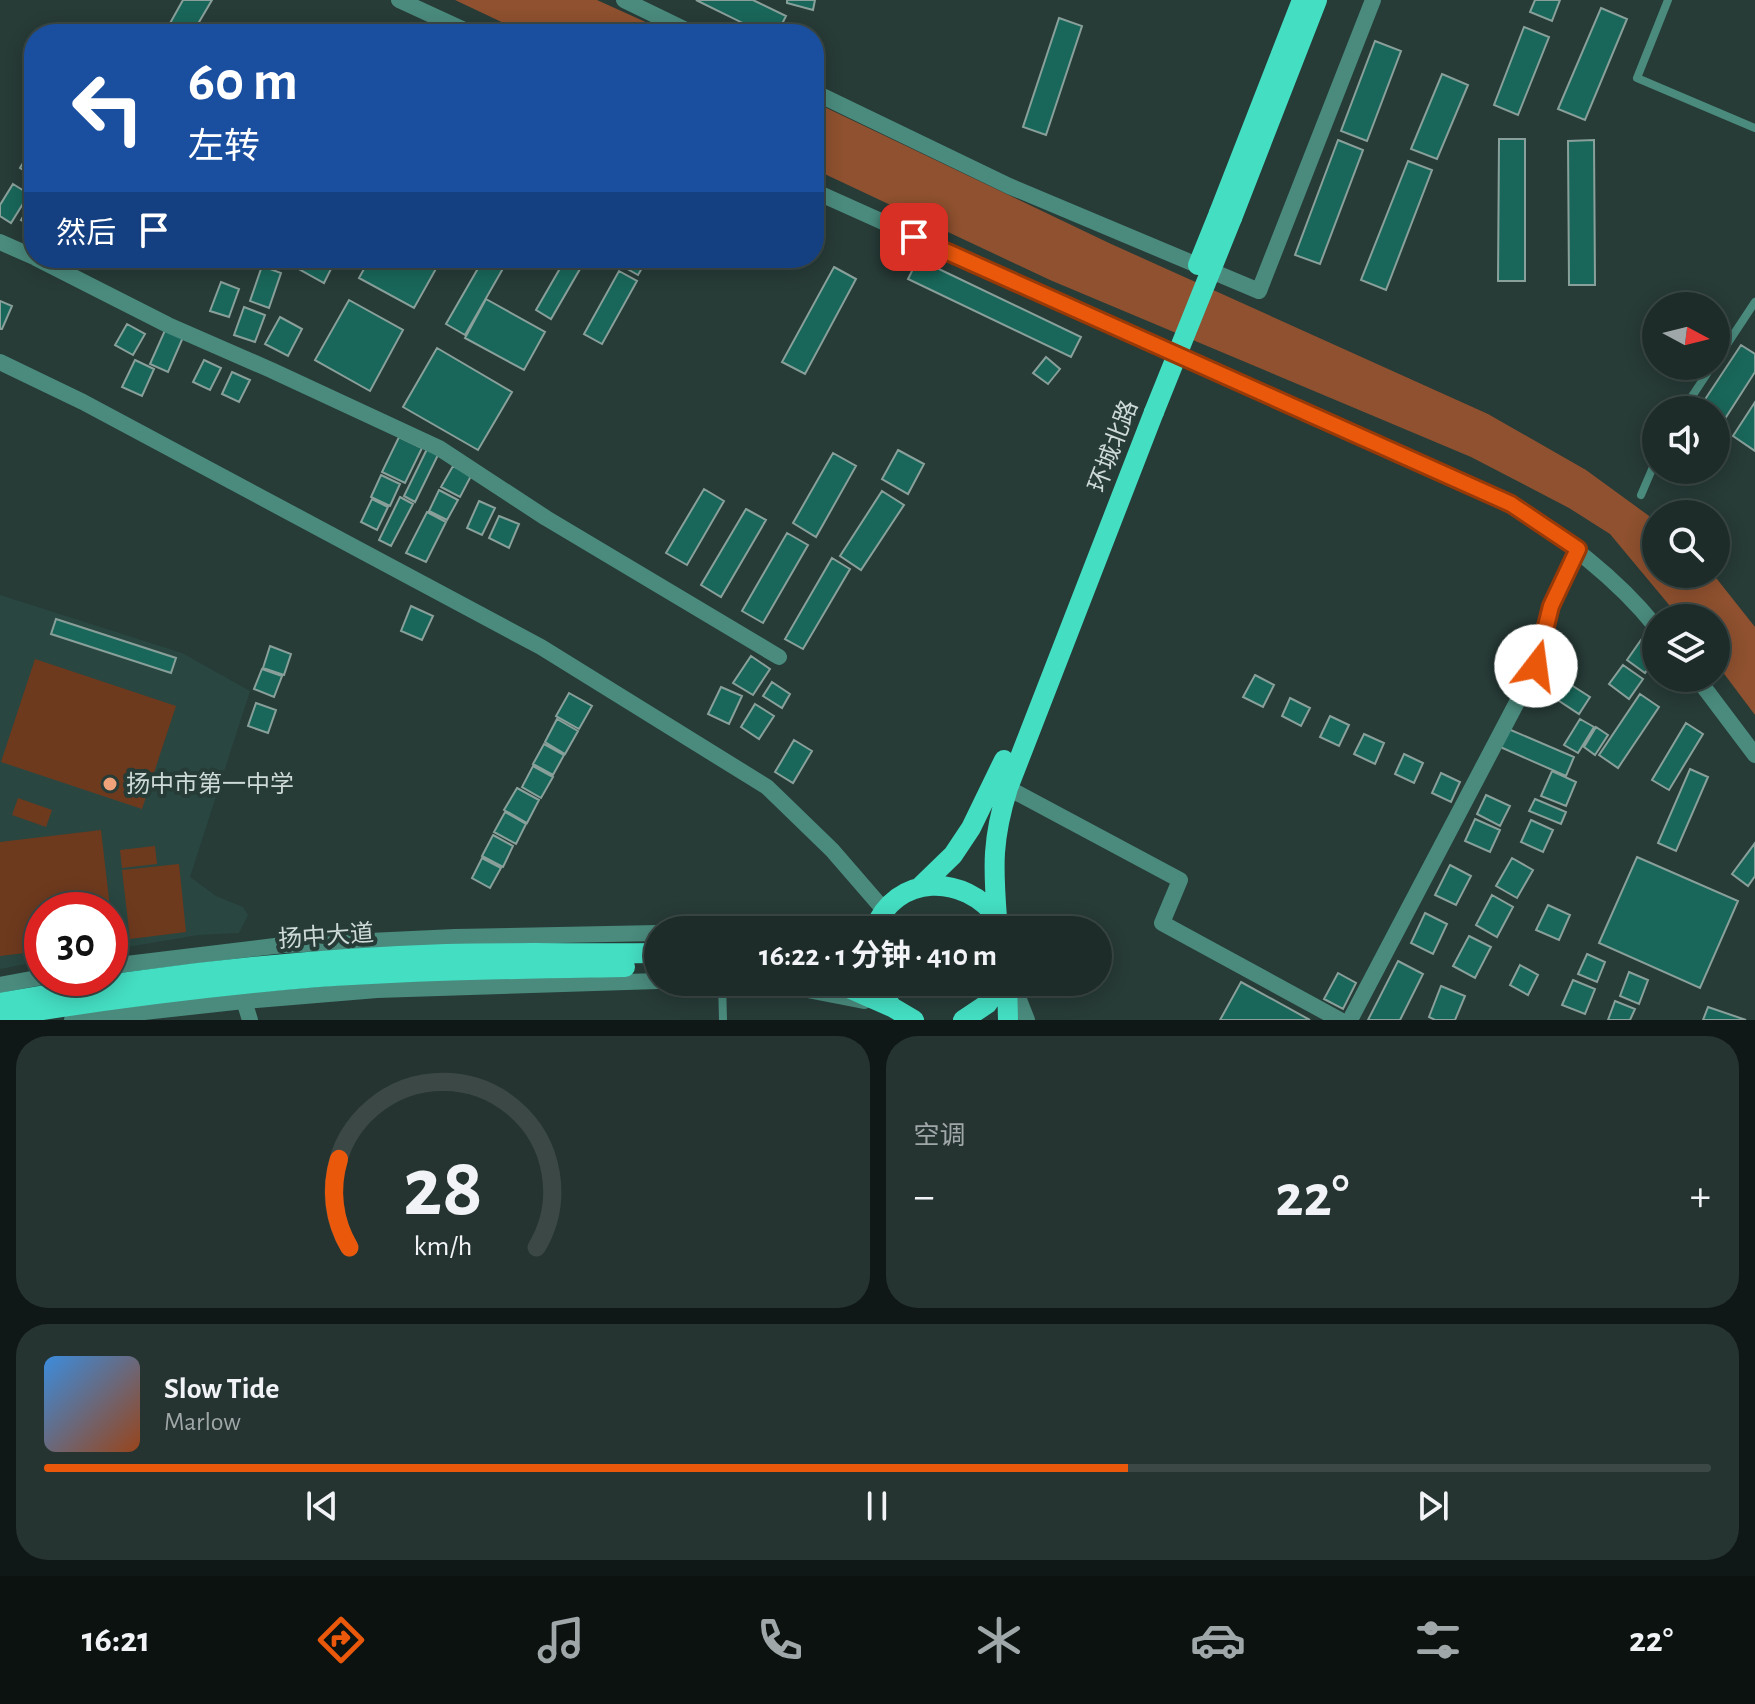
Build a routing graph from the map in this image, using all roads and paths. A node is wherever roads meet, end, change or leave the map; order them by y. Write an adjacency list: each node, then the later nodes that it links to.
1 (399, 0): 7 (street)
2 (624, 0): 8 (street)
3 (1302, 0): 12 (main road, 环城北路)
4 (1317, 0): 12 (main road, 环城北路)
5 (1373, 0): 9 (street)
6 (1668, 0): 10 (lane)
7 (451, 24)
8 (673, 24)
9 (824, 97)
10 (1755, 128)
11 (824, 195): 22 (street)
12 (1225, 215): 19 (main road, 环城北路, bridge)
13 (0, 242): 14 (street)
14 (24, 253)
15 (55, 268): 24 (street)
16 (1755, 302): 17 (lane)
17 (1730, 340)
18 (0, 362): 29 (street)
19 (1148, 409): 27 (main road, 环城北路); 28 (main road, 环城北路)
20 (1646, 484): 21 (lane)
21 (1641, 495)
22 (1578, 549): 23 (street); 59 (street)
23 (1642, 610)
24 (779, 657)
25 (1708, 692): 26 (street)
26 (1755, 755)
27 (1008, 788): 32 (main road, 环城北路); 58 (street)
28 (920, 887): 30 (main road, 环城北路); 31 (main road)
29 (877, 916)
30 (883, 916)
31 (995, 916)
32 (999, 916)
33 (644, 933): 35 (street)
34 (644, 953): 48 (main road, 扬中大道)
35 (128, 964)
36 (644, 966): 40 (main road, 扬中大道)
37 (24, 980): 39 (street)
38 (644, 981): 40 (street)
39 (0, 985)
40 (242, 993): 50 (main road, 扬中大道); 51 (street); 52 (street)
41 (722, 996): 53 (lane)
42 (837, 996): 49 (street)
43 (867, 996): 49 (main road)
44 (884, 996): 49 (main road)
45 (994, 996): 55 (main road)
46 (1007, 996): 56 (main road)
47 (1014, 996): 57 (street)
48 (0, 1003)
49 (892, 1007): 54 (main road)
50 (0, 1017)
51 (72, 1020)
52 (250, 1020)
53 (723, 1020)
54 (914, 1020)
55 (963, 1020)
56 (1008, 1020)
57 (1027, 1020)
58 (1340, 1020)
59 (1350, 1020)

